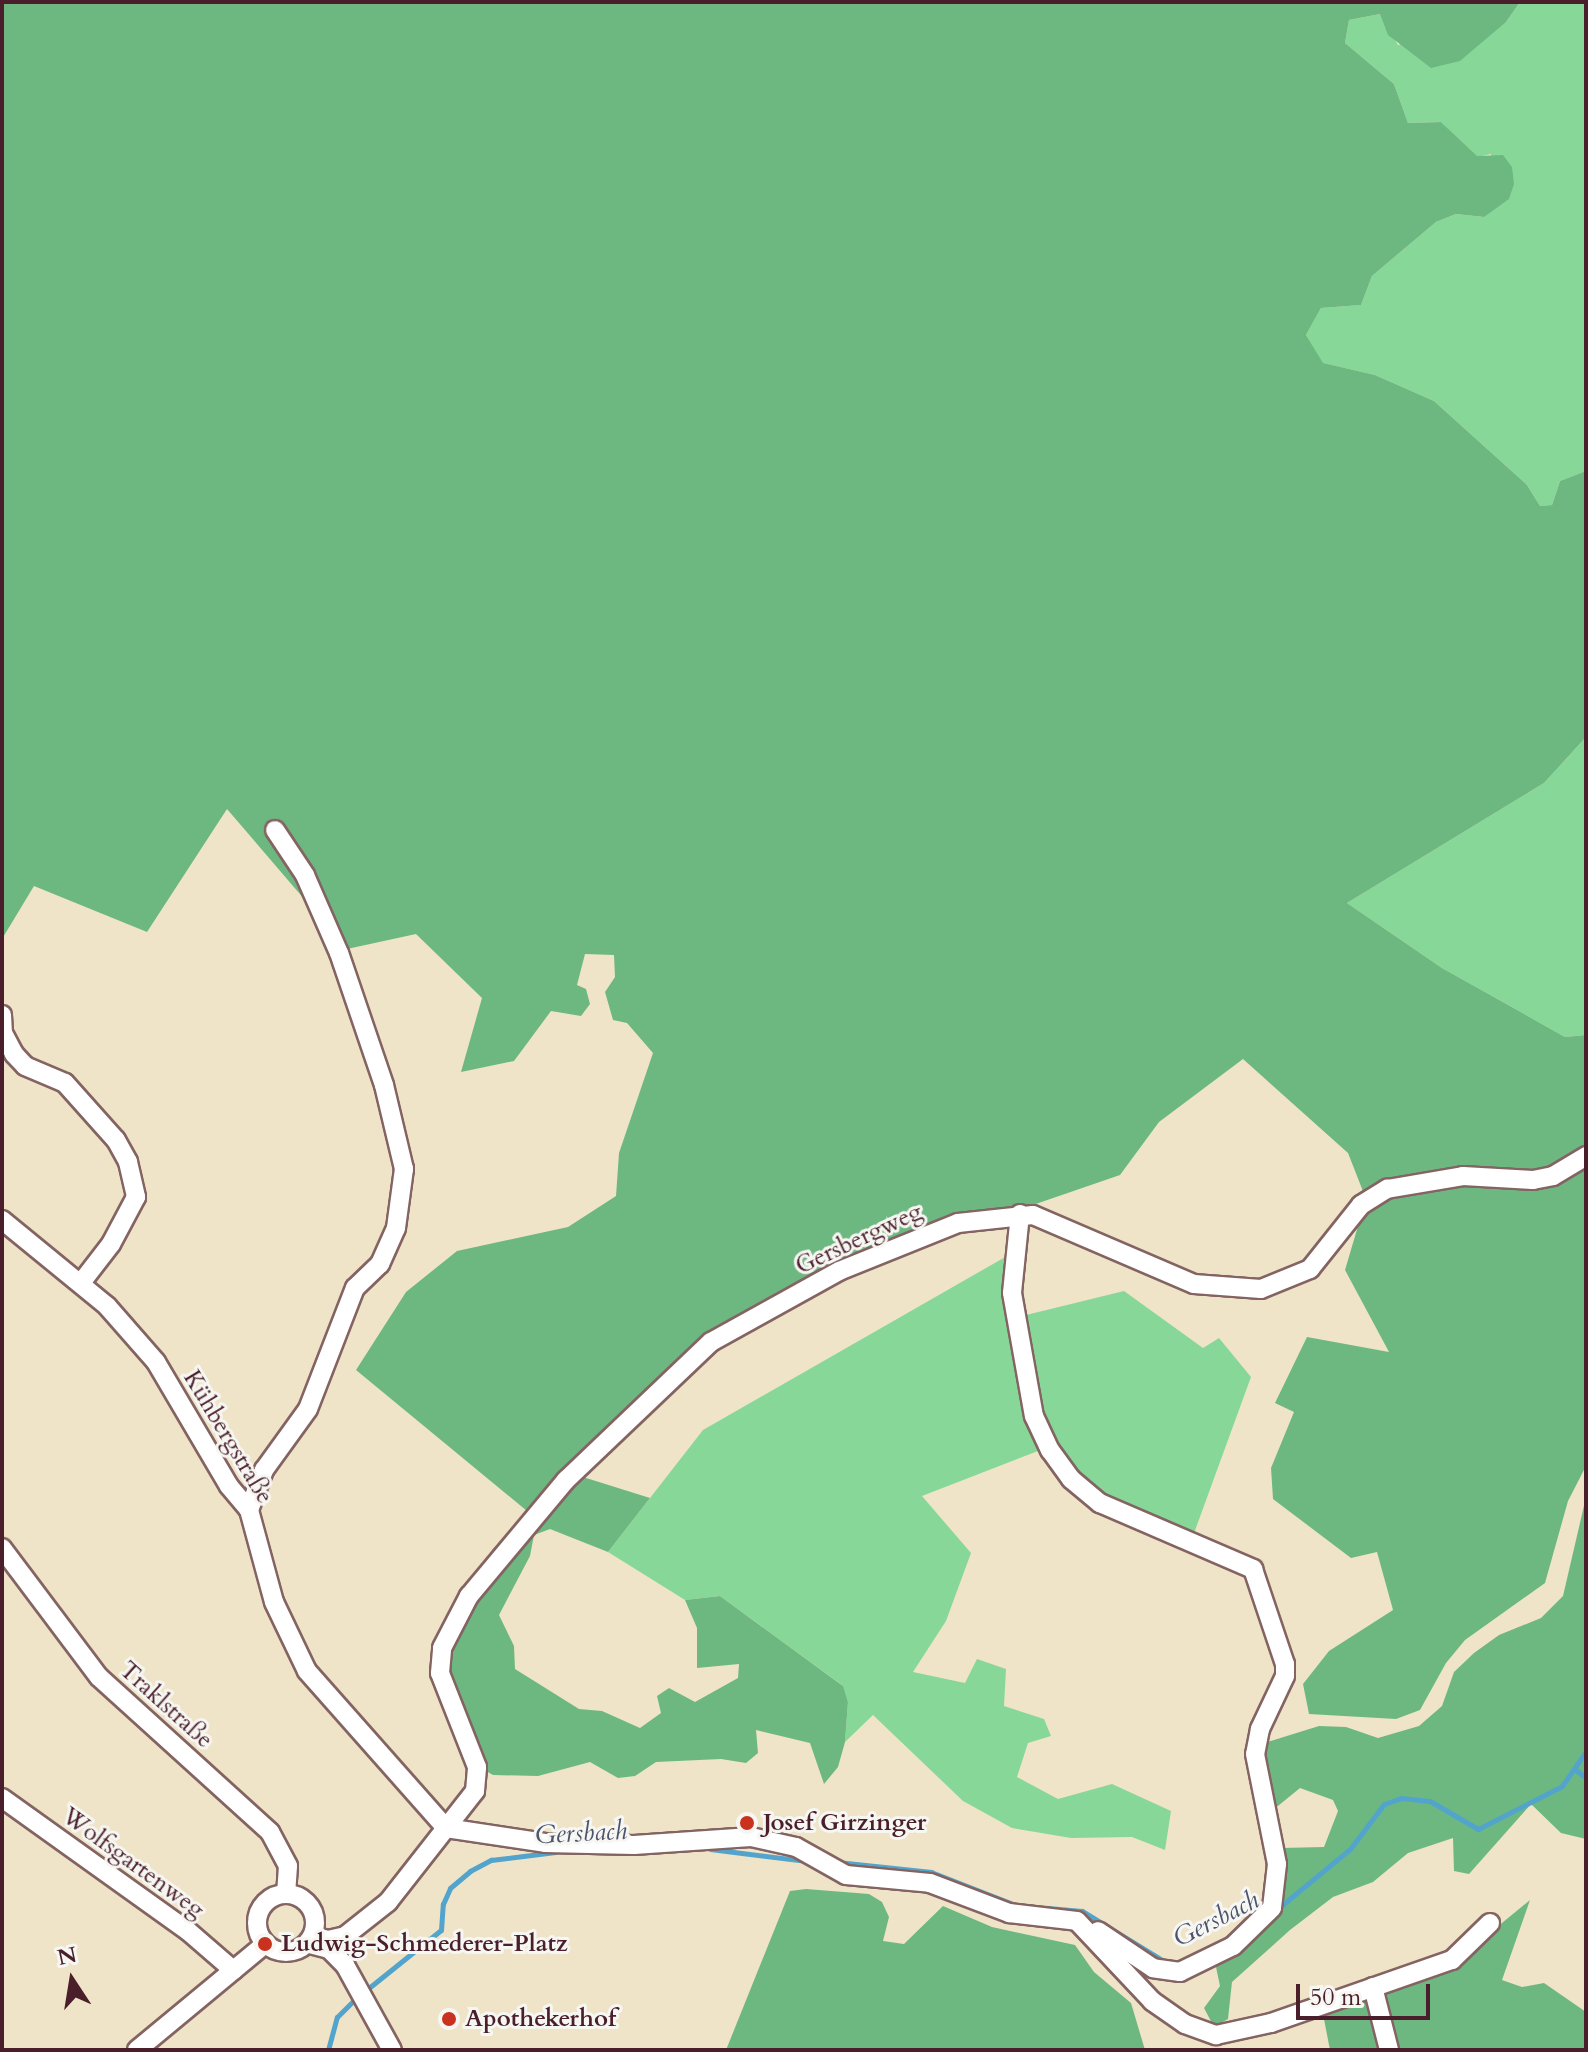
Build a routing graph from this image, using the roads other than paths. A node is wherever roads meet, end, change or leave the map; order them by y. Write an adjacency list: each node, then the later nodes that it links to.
1 (275, 830): 7 (street)
2 (2, 1015): 6 (street)
3 (1586, 1156): 4 (street, Gersbergweg)
4 (1020, 1214): 10 (street, Gersbergweg); 12 (street)
5 (2, 1220): 6 (street, Kühbergstraße)
6 (81, 1283): 7 (street, Kühbergstraße)
7 (249, 1510): 10 (street, Kühbergstraße)
8 (2, 1548): 11 (street, Traklstraße)
9 (2, 1798): 16 (street, Wolfsgartenweg)
10 (446, 1828): 12 (street); 14 (street)
11 (286, 1893): 14 (street); 15 (street)
12 (1077, 1921): 17 (street)
13 (1490, 1923): 17 (street)
14 (310, 1940): 15 (street); 19 (street)
15 (265, 1944): 16 (street)
16 (233, 1970): 18 (street)
17 (1373, 1987): 20 (street)
18 (137, 2050)
19 (392, 2050)
20 (1389, 2050)

